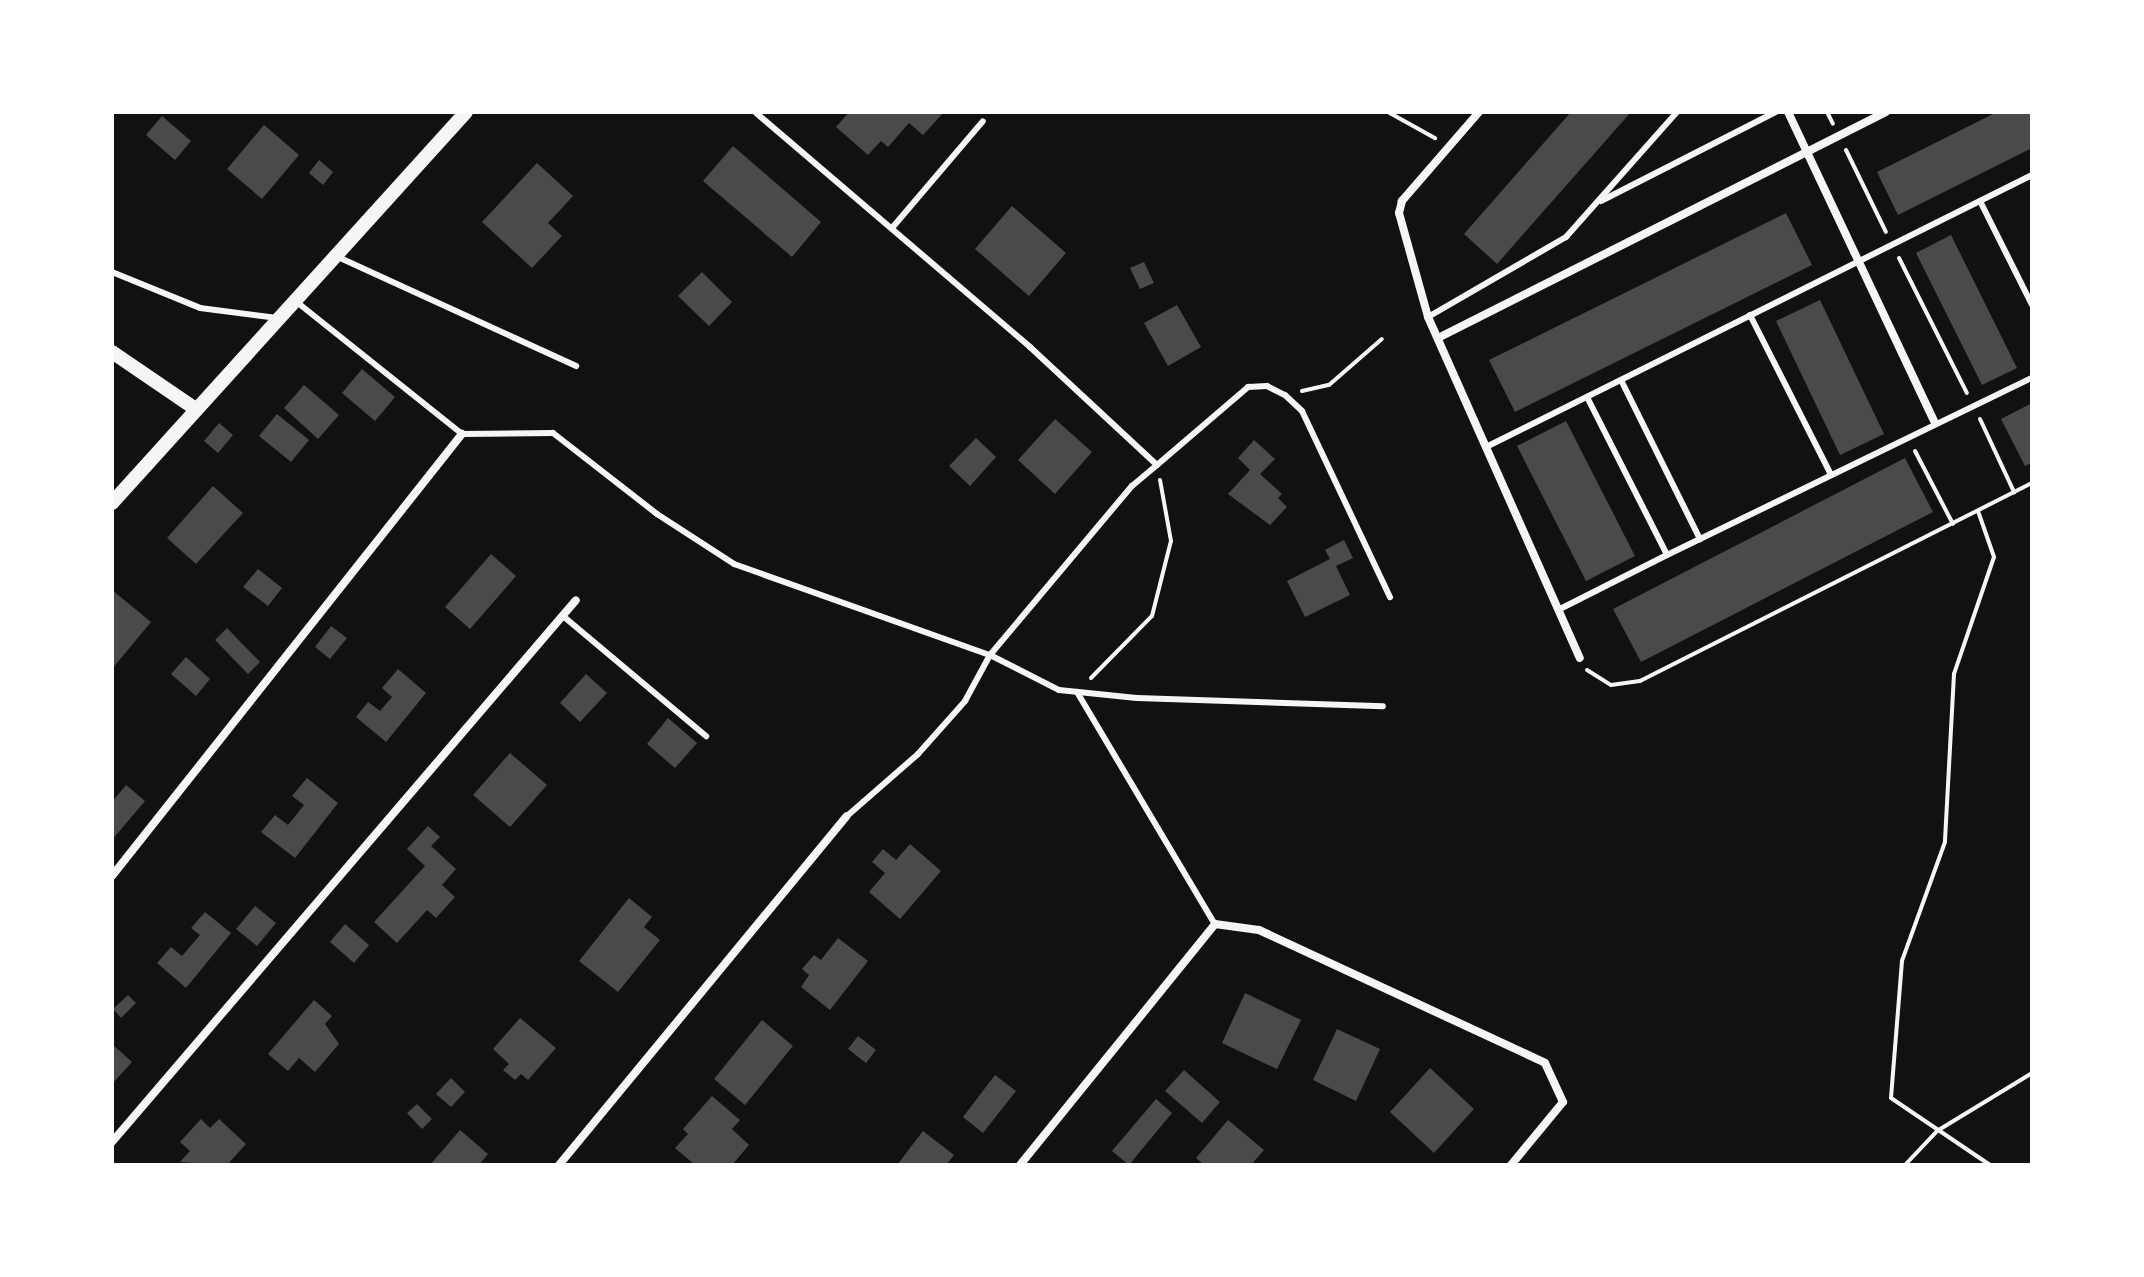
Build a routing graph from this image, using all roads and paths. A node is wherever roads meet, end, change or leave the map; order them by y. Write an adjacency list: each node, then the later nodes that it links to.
1 (466, 112): 19 (street)
2 (755, 112): 17 (lane)
3 (1388, 112): 12 (path)
4 (1479, 112): 12 (street)
5 (1677, 112): 16 (lane)
6 (1776, 112): 16 (lane)
7 (1788, 112): 13 (street)
8 (1827, 112): 11 (path)
9 (1886, 112): 11 (street)
10 (983, 121): 17 (lane)
11 (1839, 135): 13 (street); 18 (path)
12 (1449, 146): 25 (street)
13 (1807, 151): 20 (street); 27 (street)
14 (2031, 178): 15 (lane)
15 (1980, 201): 18 (lane); 23 (lane)
16 (1596, 203): 25 (lane)
17 (892, 228): 41 (lane)
18 (1892, 244): 20 (lane); 35 (path)
19 (338, 257): 22 (street); 30 (lane)
20 (1859, 260): 24 (lane); 37 (street)
21 (112, 272): 26 (lane)
22 (298, 303): 26 (street); 38 (lane)
23 (2032, 305)
24 (1750, 315): 32 (lane); 42 (lane)
25 (1428, 317): 27 (street)
26 (282, 319): 36 (street)
27 (1438, 338): 40 (street)
28 (1382, 339): 33 (path)
29 (112, 352): 36 (street)
30 (576, 366)
31 (2032, 378): 35 (lane)
32 (1621, 380): 34 (lane); 48 (lane)
33 (1285, 395): 41 (lane); 50 (lane)
34 (1587, 397): 40 (lane); 49 (lane)
35 (1974, 407): 37 (lane); 44 (path)
36 (194, 408): 45 (street)
37 (1934, 421): 39 (lane)
38 (462, 434): 54 (lane); 60 (street)
39 (1906, 435): 42 (lane); 47 (path)
40 (1486, 447): 52 (street)
41 (1157, 465): 54 (lane); 56 (path)
42 (1830, 473): 48 (lane)
43 (2032, 483): 44 (path)
44 (2014, 492): 46 (path)
45 (112, 503)
46 (1978, 511): 47 (path); 63 (path)
47 (1953, 524): 55 (path)
48 (1700, 539): 49 (lane)
49 (1667, 555): 52 (lane)
50 (1390, 597)
51 (576, 600): 53 (street)
52 (1558, 610): 55 (street)
53 (563, 616): 58 (lane); 64 (street)
54 (990, 655): 56 (lane); 59 (lane)
55 (1580, 658)
56 (1077, 692): 57 (lane); 61 (lane)
57 (1383, 706)
58 (706, 736)
59 (847, 816): 65 (street)
60 (112, 876)
61 (1215, 924): 66 (street); 67 (street)
62 (2032, 1073): 63 (path)
63 (1937, 1131): 68 (path); 69 (path)
64 (112, 1142)
65 (559, 1165)
66 (1020, 1165)
67 (1511, 1165)
68 (1905, 1165)
69 (1990, 1165)

